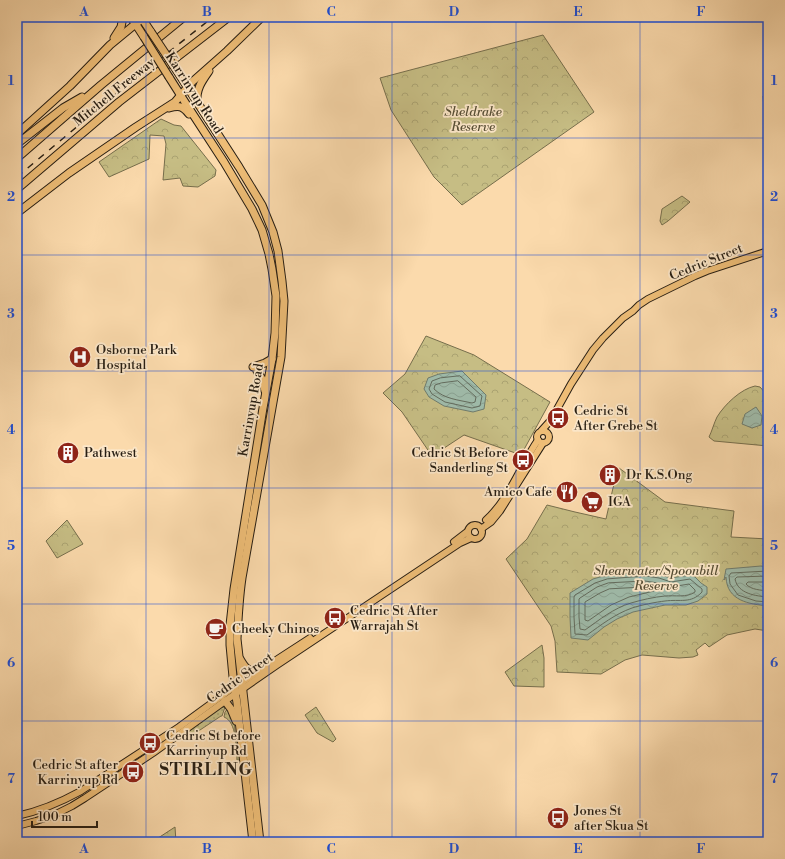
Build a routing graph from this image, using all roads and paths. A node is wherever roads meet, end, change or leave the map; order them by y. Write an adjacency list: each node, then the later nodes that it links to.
1 (122, 17): 7 (highway)
2 (184, 17): 9 (highway, Mitchell Freeway)
3 (229, 17): 18 (highway, Mitchell Freeway)
4 (262, 17): 8 (highway)
5 (143, 18): 6 (highway); 10 (highway, Karrinyup Road, bridge)
6 (133, 20): 7 (highway); 11 (highway, Karrinyup Road, bridge)
7 (110, 45): 15 (highway)
8 (219, 58): 10 (highway); 12 (highway)
9 (101, 85): 16 (highway); 17 (highway, Mitchell Freeway)
10 (187, 87): 11 (highway); 12 (highway, Karrinyup Road)
11 (181, 96): 13 (highway); 14 (highway, Karrinyup Road)
12 (197, 102): 19 (highway, Karrinyup Road)
13 (163, 110): 14 (highway); 20 (highway)
14 (203, 129): 21 (highway, Karrinyup Road)
15 (17, 134)
16 (17, 144)
17 (17, 158)
18 (17, 189)
19 (262, 206): 21 (highway); 31 (highway, Karrinyup Road)
20 (17, 213)
21 (262, 230): 23 (highway, Karrinyup Road)
22 (768, 251): 25 (main road, Cedric Street)
23 (272, 359): 24 (highway, Karrinyup Road); 24 (highway)
24 (266, 395): 34 (highway, Karrinyup Road)
25 (551, 420): 26 (main road, Cedric Street); 27 (main road, Cedric Street)
26 (542, 430): 27 (main road); 28 (main road, Cedric Street)
27 (548, 434): 28 (main road, Cedric Street)
28 (540, 441): 29 (main road, Cedric Street)
29 (480, 528): 30 (main road, Cedric Street); 30 (main road, Cedric Street)
30 (469, 535): 32 (main road, Cedric Street); 33 (main road, Cedric Street)
31 (238, 652): 32 (highway); 33 (highway, Karrinyup Road)
32 (256, 672): 33 (main road, Cedric Street)
33 (242, 685): 34 (main road, Cedric Street); 44 (highway, Karrinyup Road)
34 (235, 690): 35 (main road, Cedric Street); 36 (main road, Cedric Street); 38 (highway, Karrinyup Road)
35 (225, 701): 37 (main road, Cedric Street); 38 (highway)
36 (179, 726): 37 (main road); 39 (main road, Cedric Street)
37 (182, 732): 40 (main road, Cedric Street)
38 (240, 735): 43 (highway, Karrinyup Road)
39 (133, 758): 40 (main road); 41 (main road, Cedric Street)
40 (137, 764): 42 (main road, Cedric Street)
41 (17, 816)
42 (17, 826)
43 (252, 842)
44 (260, 842)

